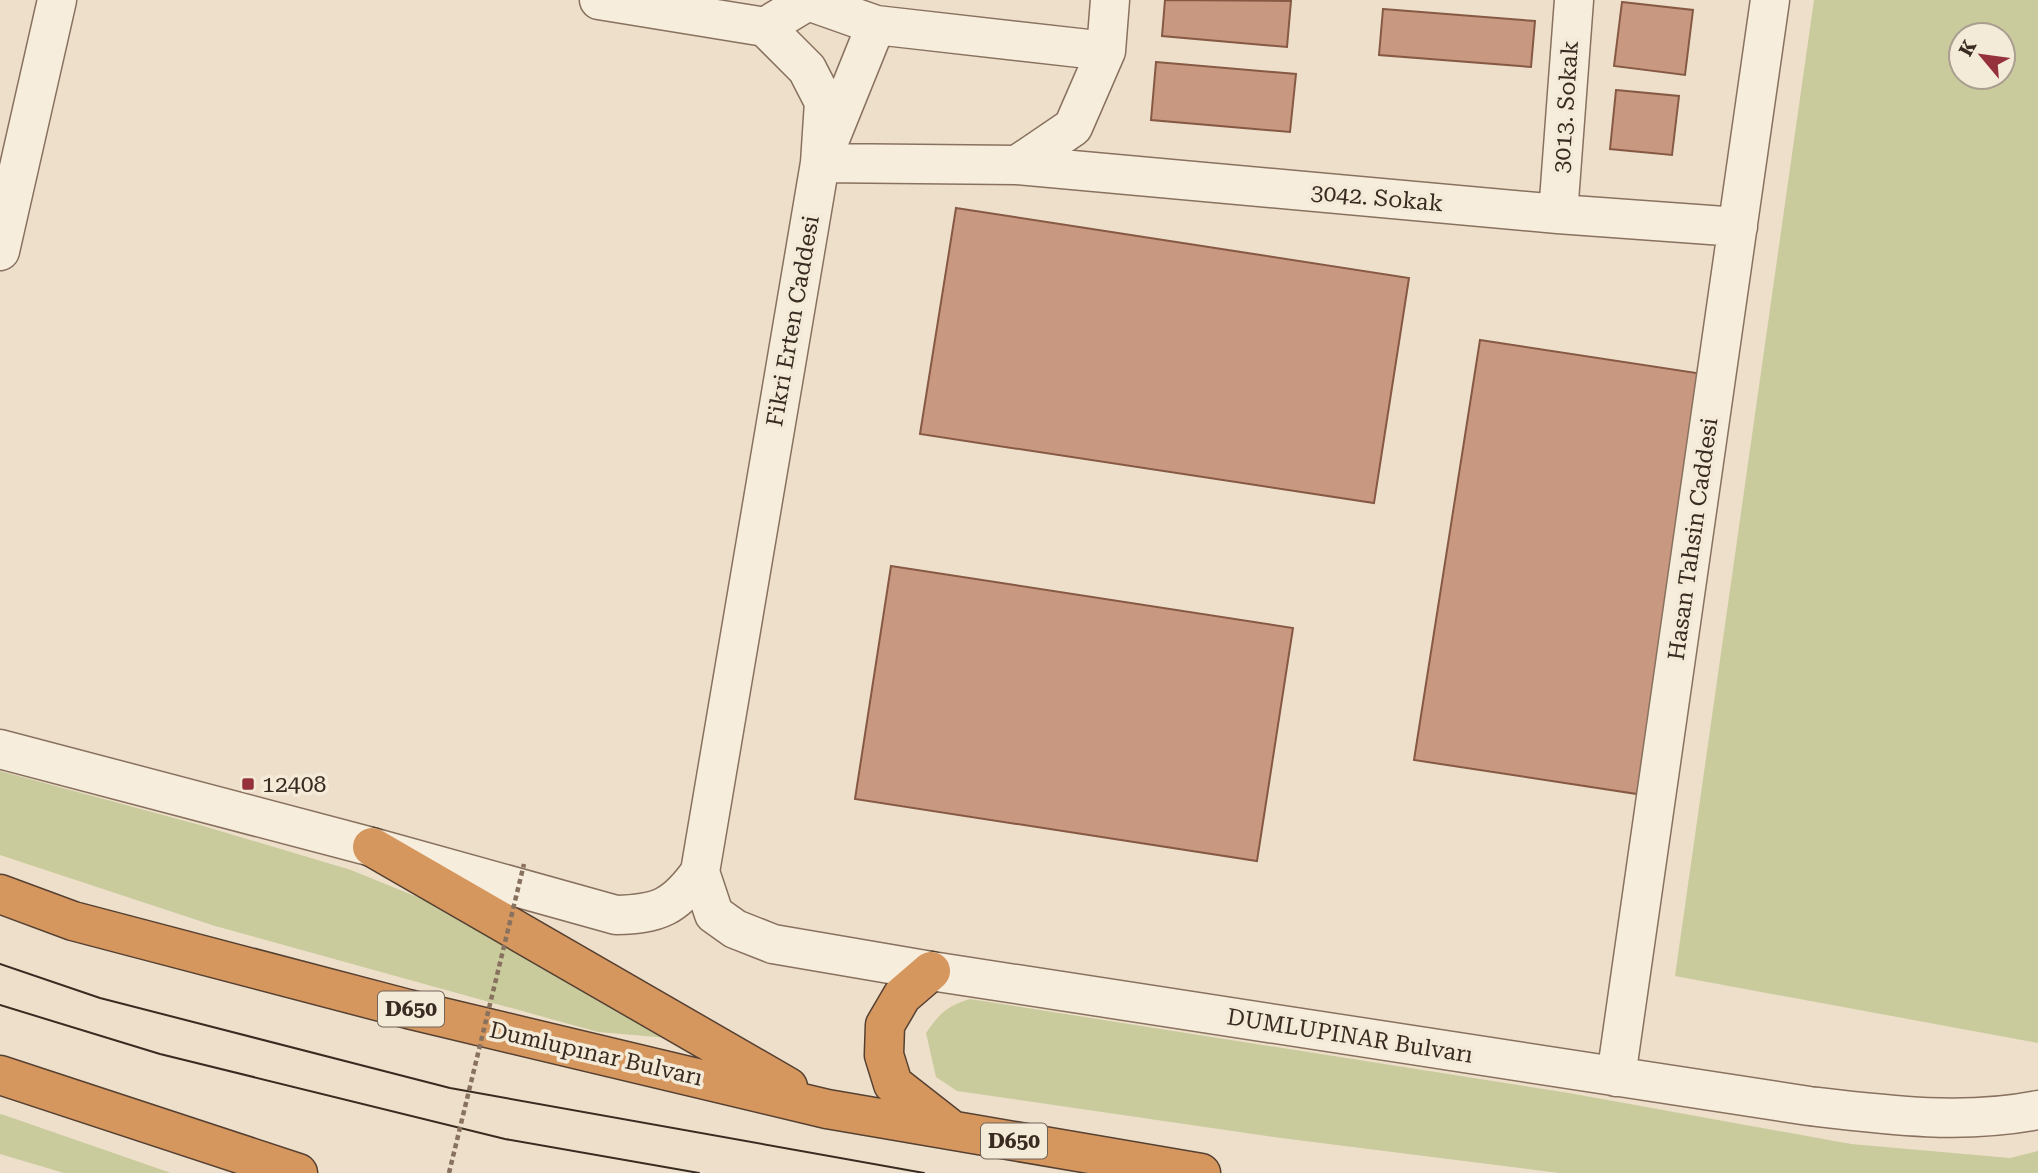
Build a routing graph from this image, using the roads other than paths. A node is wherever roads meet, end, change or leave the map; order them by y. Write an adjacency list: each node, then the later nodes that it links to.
1 (57, 0): 14 (street)
2 (599, 0): 8 (street)
3 (1110, 0): 9 (street)
4 (1574, 0): 12 (street, 3013. Sokak)
5 (1770, 0): 13 (street, Hasan Tahsin Caddesi)
6 (808, 1): 7 (street); 8 (street)
7 (876, 25): 9 (street); 10 (street)
8 (765, 27): 10 (street)
9 (1107, 51): 11 (street)
10 (820, 163): 11 (street); 18 (street, Fikri Erten Caddesi)
11 (1017, 165): 12 (street, 3042. Sokak)
12 (1558, 214): 13 (street, 3042. Sokak)
13 (1738, 226): 22 (street, Hasan Tahsin Caddesi)
14 (1, 246): 15 (street)
15 (0, 279)
16 (0, 749): 17 (street)
17 (372, 847): 18 (street); 23 (highway)
18 (700, 872): 20 (street, DUMLUPINAR Bulvarı)
19 (0, 894): 23 (highway, Dumlupınar Bulvarı / D650)
20 (931, 971): 22 (street, DUMLUPINAR Bulvarı); 25 (highway)
21 (0, 1075): 26 (highway)
22 (1616, 1077): 24 (street, DUMLUPINAR Bulvarı)
23 (827, 1109): 25 (highway, Dumlupınar Bulvarı / D650)
24 (2038, 1110)
25 (952, 1130): 27 (highway, Dumlupınar Bulvarı / D650)
26 (298, 1173)
27 (1200, 1173)

